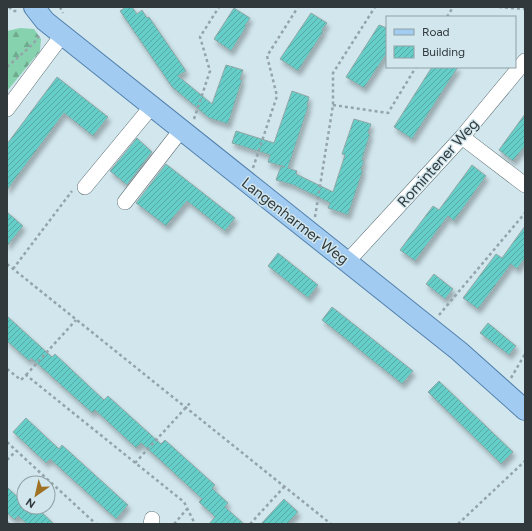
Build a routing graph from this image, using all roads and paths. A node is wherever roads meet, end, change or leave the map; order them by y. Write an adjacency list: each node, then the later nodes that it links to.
1 (34, 7): 11 (main road, Langenharmer Weg)
2 (49, 7): 11 (main road, Langenharmer Weg)
3 (219, 7): 18 (path)
4 (298, 7): 20 (path)
5 (375, 7): 15 (path)
6 (453, 7): 9 (path)
7 (498, 7): 8 (path)
8 (525, 9)
9 (448, 16)
10 (42, 30): 13 (path)
11 (63, 34): 16 (main road, Langenharmer Weg); 17 (street)
12 (525, 61): 19 (street, Romintener Weg)
13 (7, 67)
14 (415, 68): 15 (path)
15 (333, 105): 25 (path)
16 (152, 106): 18 (main road, Langenharmer Weg); 22 (street)
17 (7, 109)
18 (188, 125): 23 (street); 26 (main road, Langenharmer Weg)
19 (462, 138): 21 (street); 26 (street, Romintener Weg)
20 (253, 168)
21 (525, 185)
22 (85, 187)
23 (125, 202)
24 (525, 213): 28 (path)
25 (315, 218)
26 (347, 262): 36 (main road, Langenharmer Weg)
27 (7, 264): 29 (path)
28 (438, 316)
29 (76, 320): 32 (path); 35 (path)
30 (525, 354): 33 (path)
31 (7, 369): 32 (path)
32 (26, 375): 41 (path)
33 (510, 378)
34 (190, 403): 35 (path)
35 (186, 408): 41 (path); 42 (path)
36 (525, 410)
37 (7, 442): 38 (path)
38 (16, 451): 39 (path); 44 (path)
39 (7, 460)
40 (525, 461): 49 (path)
41 (135, 463): 43 (path)
42 (284, 487): 47 (path); 48 (path)
43 (187, 509): 45 (path); 46 (path)
44 (96, 524)
45 (174, 524)
46 (195, 524)
47 (250, 524)
48 (331, 524)
49 (458, 524)

